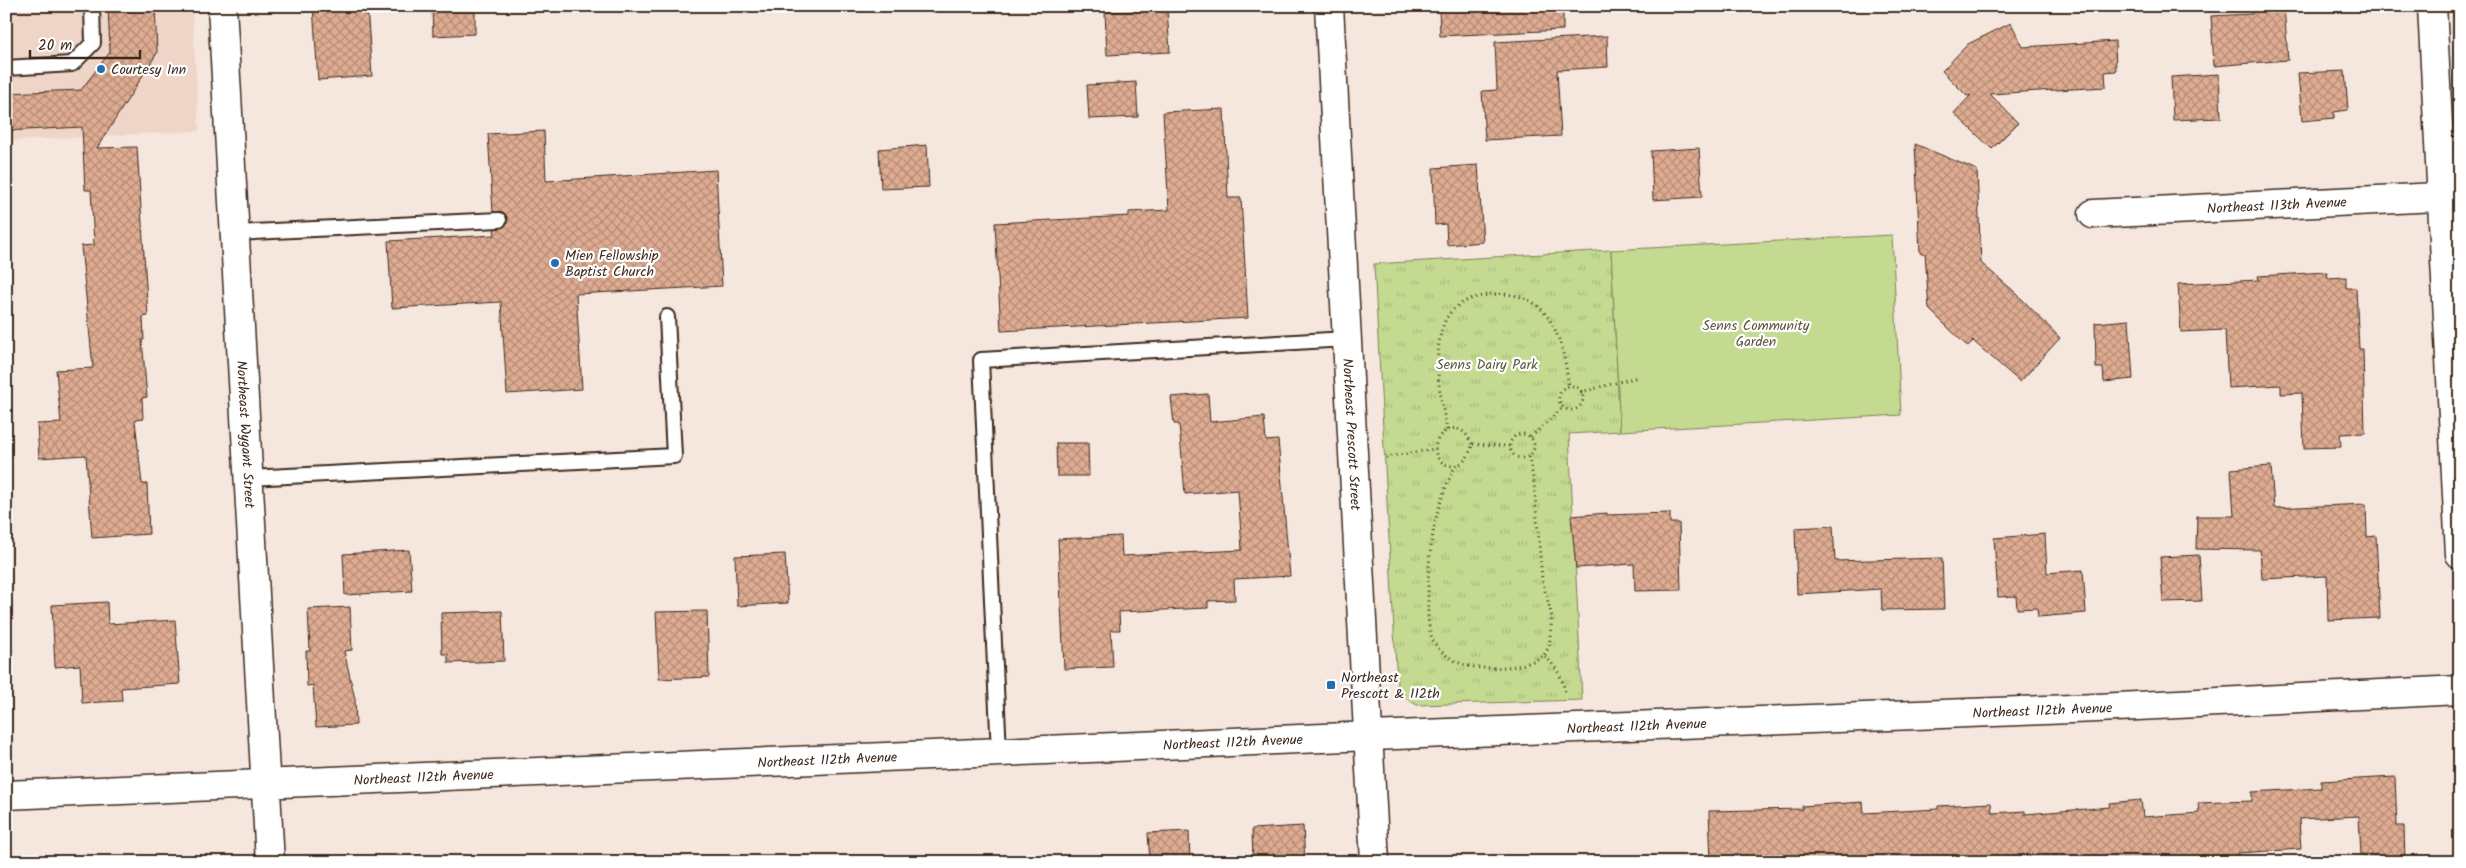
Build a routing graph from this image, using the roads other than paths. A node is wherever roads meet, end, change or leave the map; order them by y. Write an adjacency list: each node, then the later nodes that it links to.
1 (92, 6): 5 (lane)
2 (222, 6): 9 (street, Northeast Wygant Street)
3 (1329, 6): 11 (street, Northeast Prescott Street)
4 (2432, 6): 6 (street)
5 (6, 68)
6 (2450, 196): 7 (street, Northeast 113th Avenue); 13 (street)
7 (2093, 214)
8 (499, 220): 9 (lane)
9 (235, 233): 12 (street, Northeast Wygant Street)
10 (667, 317): 12 (lane)
11 (1348, 339): 15 (street, Northeast Prescott Street); 16 (lane)
12 (249, 478): 17 (street, Northeast Wygant Street)
13 (2460, 554)
14 (2460, 690): 15 (street, Northeast 112th Avenue)
15 (1370, 736): 16 (street, Northeast 112th Avenue); 20 (street, Northeast Prescott Street)
16 (999, 753): 17 (street, Northeast 112th Avenue)
17 (266, 783): 18 (street, Northeast 112th Avenue); 19 (street, Northeast Wygant Street)
18 (6, 795)
19 (270, 862)
20 (1375, 862)

